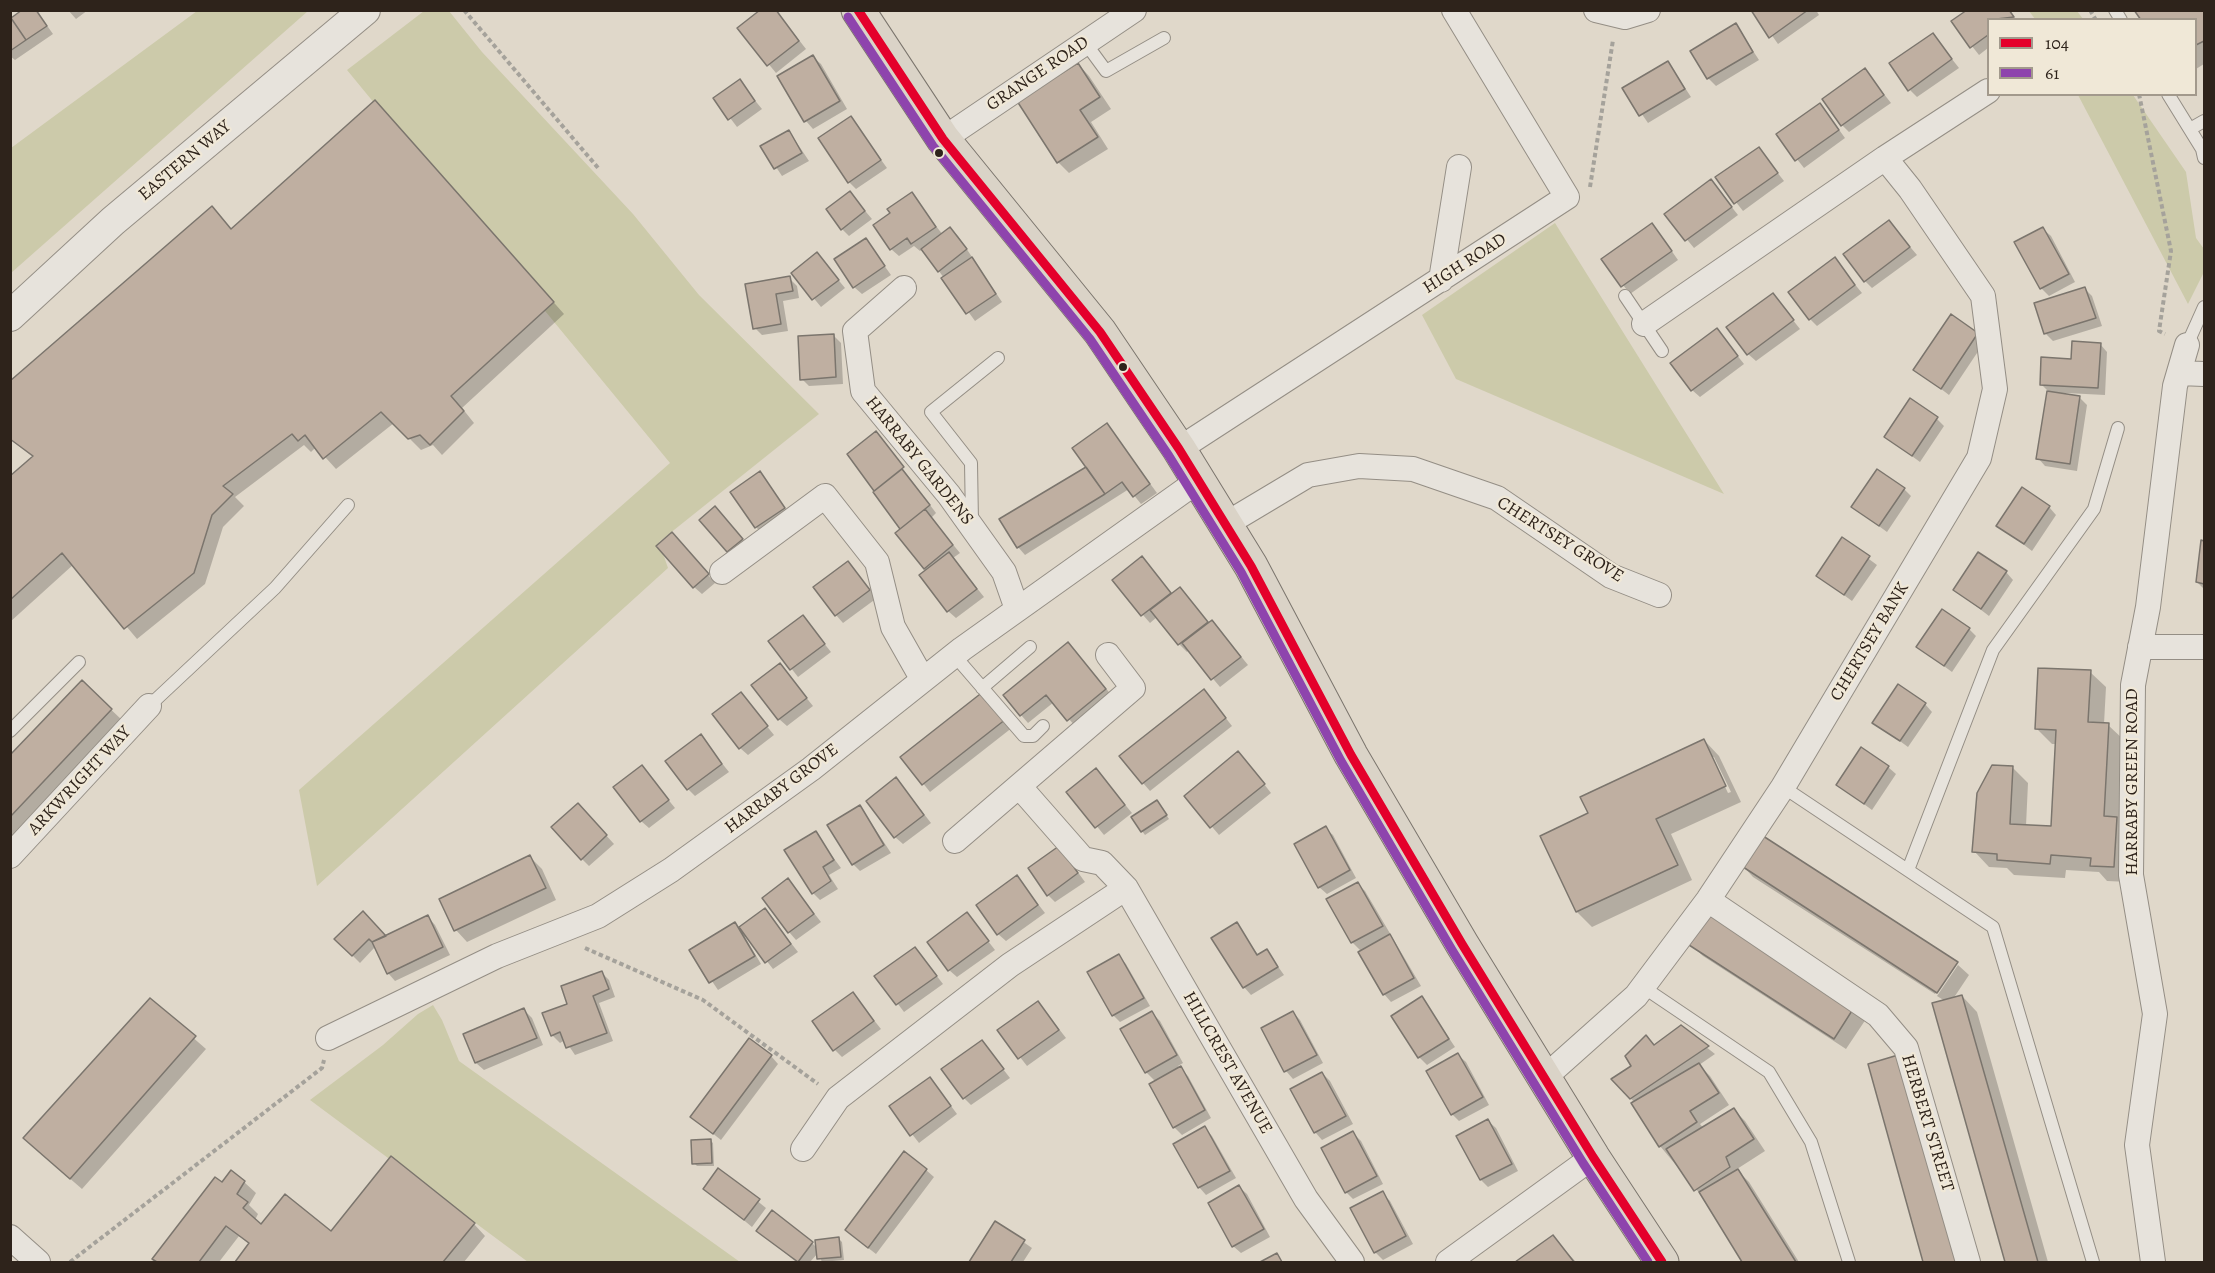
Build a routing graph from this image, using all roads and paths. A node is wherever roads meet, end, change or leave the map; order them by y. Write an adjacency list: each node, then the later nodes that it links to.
1 (364, 10): 25 (street, EASTERN WAY)
2 (464, 10): 19 (path)
3 (858, 10): 15 (main road)
4 (1134, 10): 9 (street, GRANGE ROAD)
5 (1454, 10): 20 (street)
6 (1648, 10): 7 (street)
7 (1606, 13): 20 (path)
8 (1164, 38): 9 (lane)
9 (1084, 41): 15 (street, GRANGE ROAD)
10 (1987, 93): 17 (street)
11 (2139, 96): 27 (path)
12 (2169, 96): 14 (lane)
13 (2205, 121): 14 (lane)
14 (2190, 129): 16 (lane)
15 (943, 139): 33 (main road)
16 (2205, 158)
17 (1885, 159): 26 (street); 53 (street, CHERTSEY BANK)
18 (1459, 167): 21 (street)
19 (599, 169)
20 (1567, 197): 21 (street, HIGH ROAD)
21 (1441, 280): 33 (street, HIGH ROAD)
22 (904, 288): 37 (street, HARRABY GARDENS)
23 (1625, 297): 26 (lane)
24 (2205, 307): 27 (lane, HARRABY GREEN ROAD)
25 (10, 316)
26 (1644, 324): 28 (lane)
27 (2187, 345): 30 (street, HARRABY GREEN ROAD)
28 (1662, 351)
29 (998, 358): 37 (lane)
30 (2179, 373): 31 (street); 42 (street, HARRABY GREEN ROAD)
31 (2205, 374)
32 (2118, 428): 56 (lane)
33 (1179, 449): 34 (main road)
34 (1199, 480): 36 (main road); 40 (street, HARRABY GROVE)
35 (348, 505): 49 (lane)
36 (1226, 524): 39 (street, CHERTSEY GROVE); 62 (main road)
37 (972, 526): 40 (street, HARRABY GARDENS)
38 (722, 572): 47 (street)
39 (1659, 595)
40 (1017, 609): 44 (street, HARRABY GROVE)
41 (1030, 647): 48 (lane)
42 (2140, 647): 43 (street); 73 (street, HARRABY GREEN ROAD)
43 (2205, 647)
44 (954, 655): 47 (street, HARRABY GROVE); 48 (lane)
45 (1108, 655): 52 (street)
46 (79, 662): 51 (lane)
47 (923, 680): 59 (street, HARRABY GROVE)
48 (982, 688): 50 (lane)
49 (149, 706): 55 (street, ARKWRIGHT WAY)
50 (1043, 726)
51 (10, 732)
52 (1019, 786): 54 (street); 57 (street, HILLCREST AVENUE)
53 (1784, 787): 56 (lane); 58 (street, CHERTSEY BANK)
54 (955, 841)
55 (10, 856)
56 (1908, 870): 72 (lane)
57 (1126, 888): 63 (street); 67 (street, HILLCREST AVENUE)
58 (1708, 900): 60 (street, CHERTSEY BANK); 71 (street, HERBERT STREET)
59 (553, 934): 61 (street, HARRABY GROVE); 63 (path)
60 (1643, 987): 62 (street, CHERTSEY BANK); 70 (lane)
61 (328, 1038): 66 (path)
62 (1544, 1078): 65 (main road)
63 (838, 1098): 64 (street)
64 (803, 1149)
65 (1593, 1157): 68 (street); 69 (main road)
66 (70, 1263)
67 (1352, 1263)
68 (1448, 1263)
69 (1662, 1263)
70 (1849, 1263)
71 (1968, 1263)
72 (2093, 1263)
73 (2153, 1263)

